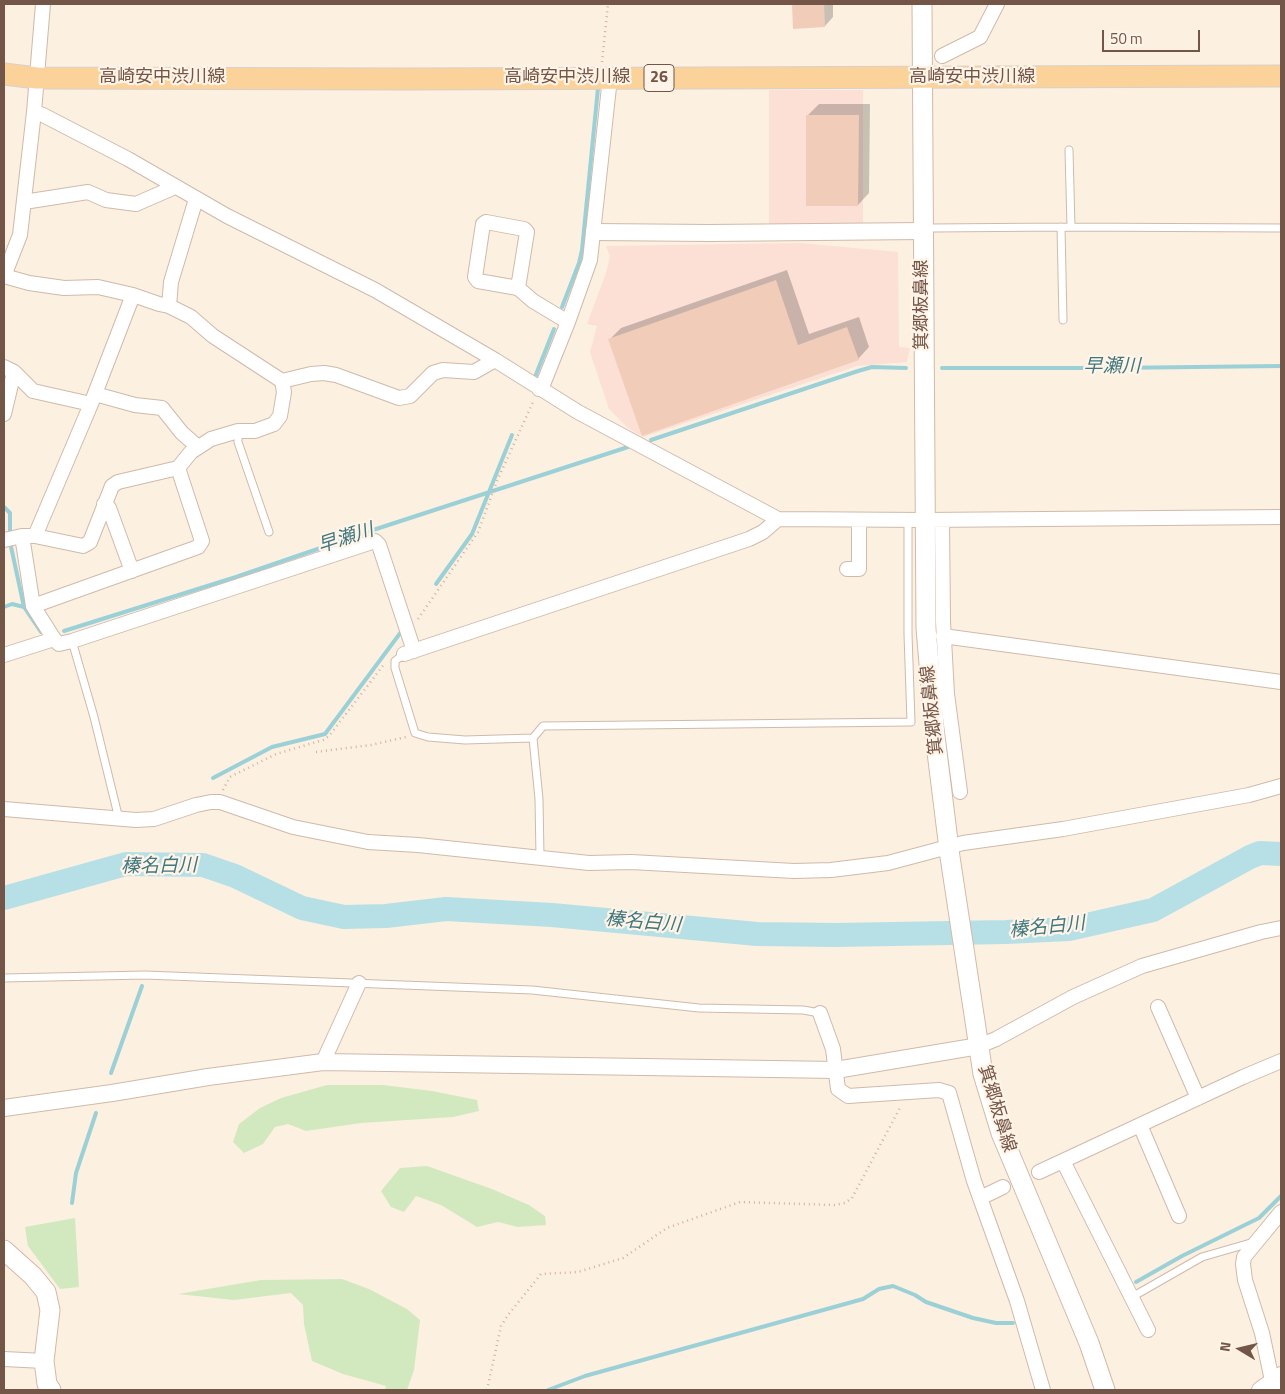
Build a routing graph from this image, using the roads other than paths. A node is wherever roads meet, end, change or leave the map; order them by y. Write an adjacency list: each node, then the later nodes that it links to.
1 (43, 4): 8 (street)
2 (922, 4): 9 (main road, 箕郷板鼻線)
3 (997, 4): 4 (street)
4 (942, 56)
5 (606, 71): 8 (main road, 高崎安中渋川線 / 26); 9 (main road, 高崎安中渋川線 / 26); 19 (street)
6 (4, 74): 8 (main road, 高崎安中渋川線 / 26)
7 (1281, 76): 9 (main road, 高崎安中渋川線 / 26)
8 (37, 78): 10 (street)
9 (922, 78): 18 (main road, 箕郷板鼻線)
10 (34, 112): 12 (street); 14 (street)
11 (1069, 150): 16 (lane)
12 (175, 187): 13 (street); 14 (street)
13 (196, 200): 23 (street); 26 (street)
14 (24, 202): 20 (street)
15 (1061, 227): 16 (lane); 18 (lane); 24 (lane)
16 (1070, 227): 17 (lane)
17 (1281, 228)
18 (923, 231): 19 (street); 39 (main road, 箕郷板鼻線)
19 (594, 232): 25 (street)
20 (4, 276): 22 (street)
21 (518, 288): 21 (street); 25 (street)
22 (133, 295): 23 (street); 30 (street)
23 (169, 306): 28 (street)
24 (1063, 320)
25 (568, 322): 29 (street)
26 (495, 360): 28 (street); 29 (street)
27 (9, 369): 30 (street); 31 (street)
28 (282, 381): 32 (street)
29 (537, 392): 37 (street)
30 (93, 399): 33 (street); 41 (street)
31 (4, 414)
32 (238, 432): 33 (street); 40 (lane)
33 (198, 446): 34 (street)
34 (178, 468): 35 (street); 44 (street)
35 (104, 504): 41 (street); 44 (street)
36 (1281, 517): 39 (street)
37 (778, 519): 38 (street); 49 (street)
38 (859, 520): 39 (street); 43 (street)
39 (925, 520): 46 (street); 52 (lane); 57 (main road, 箕郷板鼻線)
40 (269, 532)
41 (29, 536): 42 (street); 45 (street)
42 (4, 540)
43 (846, 569)
44 (132, 571): 45 (street)
45 (33, 606): 47 (street)
46 (943, 636): 51 (street); 54 (street)
47 (54, 639): 48 (street); 50 (street)
48 (72, 641): 49 (street); 56 (lane)
49 (409, 653): 52 (lane)
50 (4, 655)
51 (1281, 682)
52 (533, 738): 58 (lane)
53 (1281, 786): 57 (street)
54 (960, 792)
55 (4, 809): 56 (street)
56 (119, 819): 58 (street)
57 (950, 851): 58 (street); 64 (main road, 箕郷板鼻線)
58 (540, 857)
59 (1281, 928): 64 (street)
60 (4, 978): 61 (lane)
61 (358, 983): 63 (lane); 66 (street)
62 (1158, 1007): 68 (street)
63 (820, 1013): 67 (street)
64 (979, 1046): 67 (street); 86 (main road, 箕郷板鼻線)
65 (1281, 1061): 68 (street)
66 (323, 1062): 67 (street); 69 (street)
67 (836, 1070): 74 (street)
68 (1198, 1098): 70 (street)
69 (4, 1108)
70 (1140, 1125): 71 (street); 76 (street)
71 (1063, 1161): 72 (street); 79 (street)
72 (1040, 1172)
73 (1003, 1186): 74 (street)
74 (980, 1198): 85 (street)
75 (1281, 1212): 77 (street)
76 (1179, 1216)
77 (1256, 1241): 79 (lane); 83 (street)
78 (4, 1250): 82 (main road)
79 (1132, 1297): 80 (street)
80 (1148, 1330)
81 (4, 1359): 82 (street)
82 (44, 1361): 84 (main road)
83 (1272, 1384)
84 (46, 1388)
85 (1043, 1390)
86 (1105, 1390)

